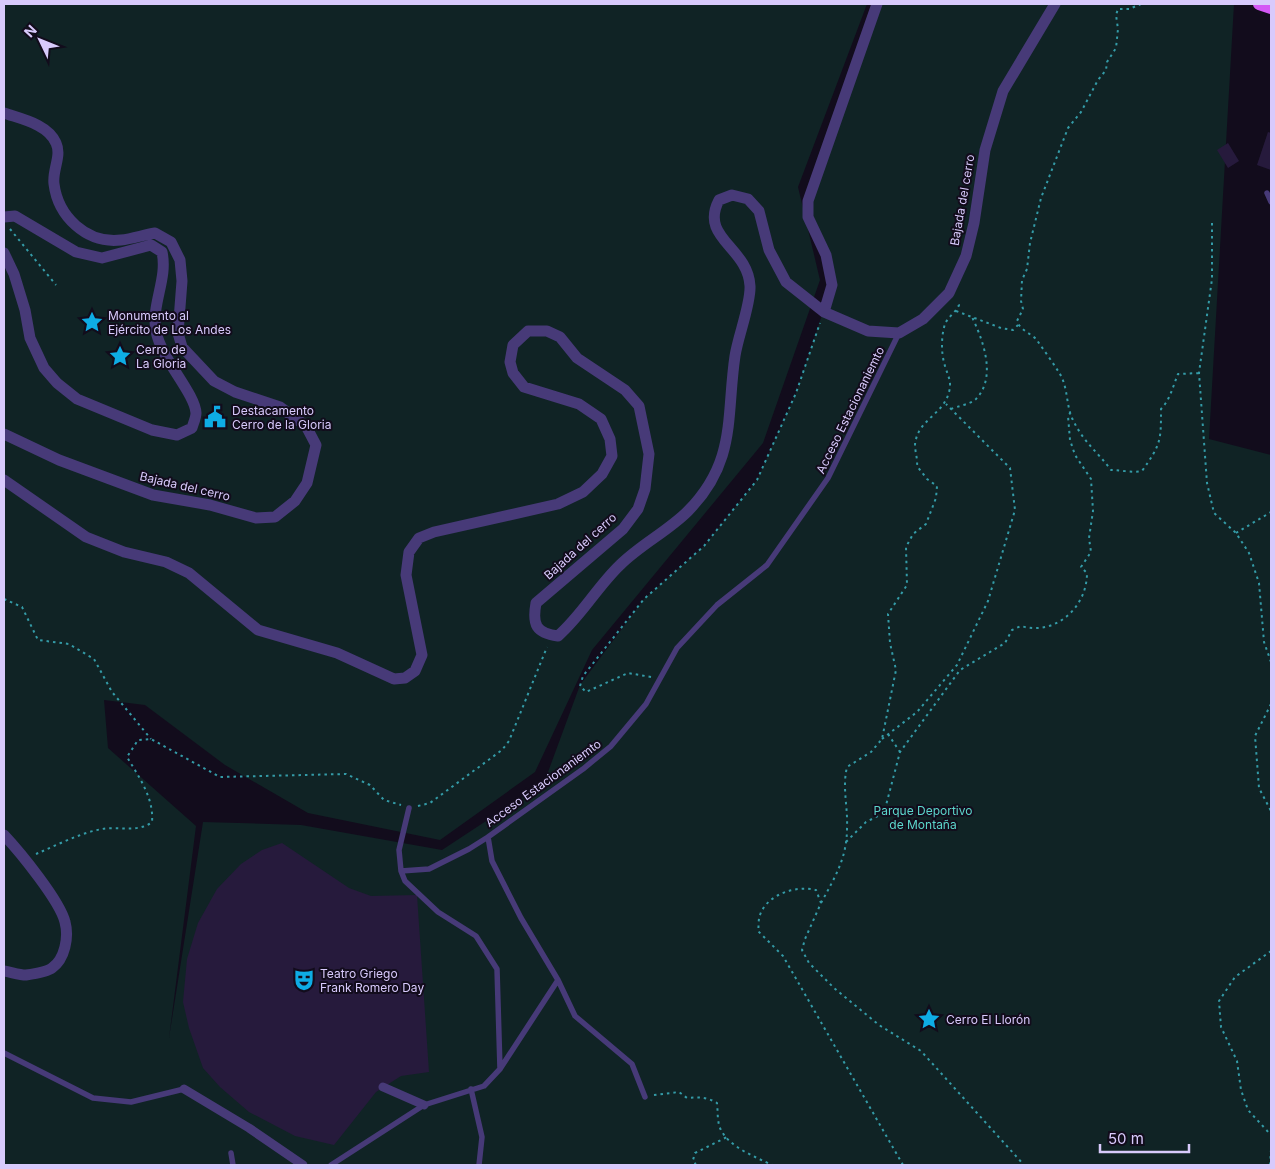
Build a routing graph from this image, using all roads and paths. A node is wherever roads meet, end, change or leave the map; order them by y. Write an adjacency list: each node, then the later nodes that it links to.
1 (877, 4): 17 (street)
2 (1055, 4): 15 (street, Bajada del cerro)
3 (1141, 4): 19 (path)
4 (1259, 4): 5 (main road)
5 (1271, 8)
6 (4, 114): 11 (street)
7 (1267, 193): 8 (lane)
8 (1271, 202)
9 (6, 222): 12 (street); 14 (path)
10 (1212, 223): 21 (path)
11 (171, 242): 12 (street); 25 (street, Bajada del cerro)
12 (162, 252): 13 (street)
13 (4, 253)
14 (56, 285)
15 (948, 293): 16 (path); 20 (street, Bajada del cerro)
16 (956, 311): 18 (path); 22 (path)
17 (824, 312): 20 (street); 30 (street); 34 (path)
18 (972, 317): 19 (path); 23 (path)
19 (1018, 325): 24 (path)
20 (899, 333): 34 (lane, Acceso Estacionaniemto)
21 (1199, 373): 24 (path); 28 (path)
22 (945, 403): 23 (path); 38 (path)
23 (951, 409): 32 (path)
24 (1070, 412): 33 (path)
25 (4, 434)
26 (4, 480): 30 (street, Bajada del cerro)
27 (1271, 512): 28 (path)
28 (1236, 533): 31 (path)
29 (4, 599): 37 (path)
30 (552, 635): 40 (path)
31 (1271, 662)
32 (957, 665): 33 (path); 36 (path)
33 (960, 670): 39 (path)
34 (660, 679): 43 (lane, Acceso Estacionaniemto)
35 (1271, 704): 41 (path)
36 (888, 734): 38 (path); 39 (path)
37 (151, 739): 40 (path); 45 (path)
38 (882, 739): 44 (path)
39 (900, 752): 44 (path)
40 (409, 808): 46 (lane)
41 (1271, 811)
42 (4, 835): 45 (street)
43 (488, 837): 46 (lane, Acceso Estacionaniemto); 50 (lane, Acceso Estacionaniemto)
44 (846, 842): 47 (path)
45 (24, 860): 49 (street)
46 (400, 871): 52 (lane)
47 (821, 903): 68 (path); 69 (path)
48 (1271, 951): 58 (path)
49 (4, 971)
50 (558, 980): 52 (lane); 56 (lane, Acceso Estacionaniemto)
51 (4, 1053): 54 (lane)
52 (500, 1069): 55 (lane)
53 (383, 1087): 57 (street)
54 (184, 1089): 63 (street)
55 (471, 1089): 57 (lane); 65 (lane)
56 (644, 1097): 59 (path)
57 (424, 1105): 64 (lane)
58 (1271, 1135)
59 (727, 1137): 66 (path); 67 (path)
60 (1271, 1150): 70 (path)
61 (231, 1153): 62 (lane)
62 (233, 1165)
63 (303, 1165)
64 (331, 1165)
65 (480, 1165)
66 (696, 1165)
67 (772, 1165)
68 (903, 1165)
69 (1024, 1165)
70 (1270, 1165)

